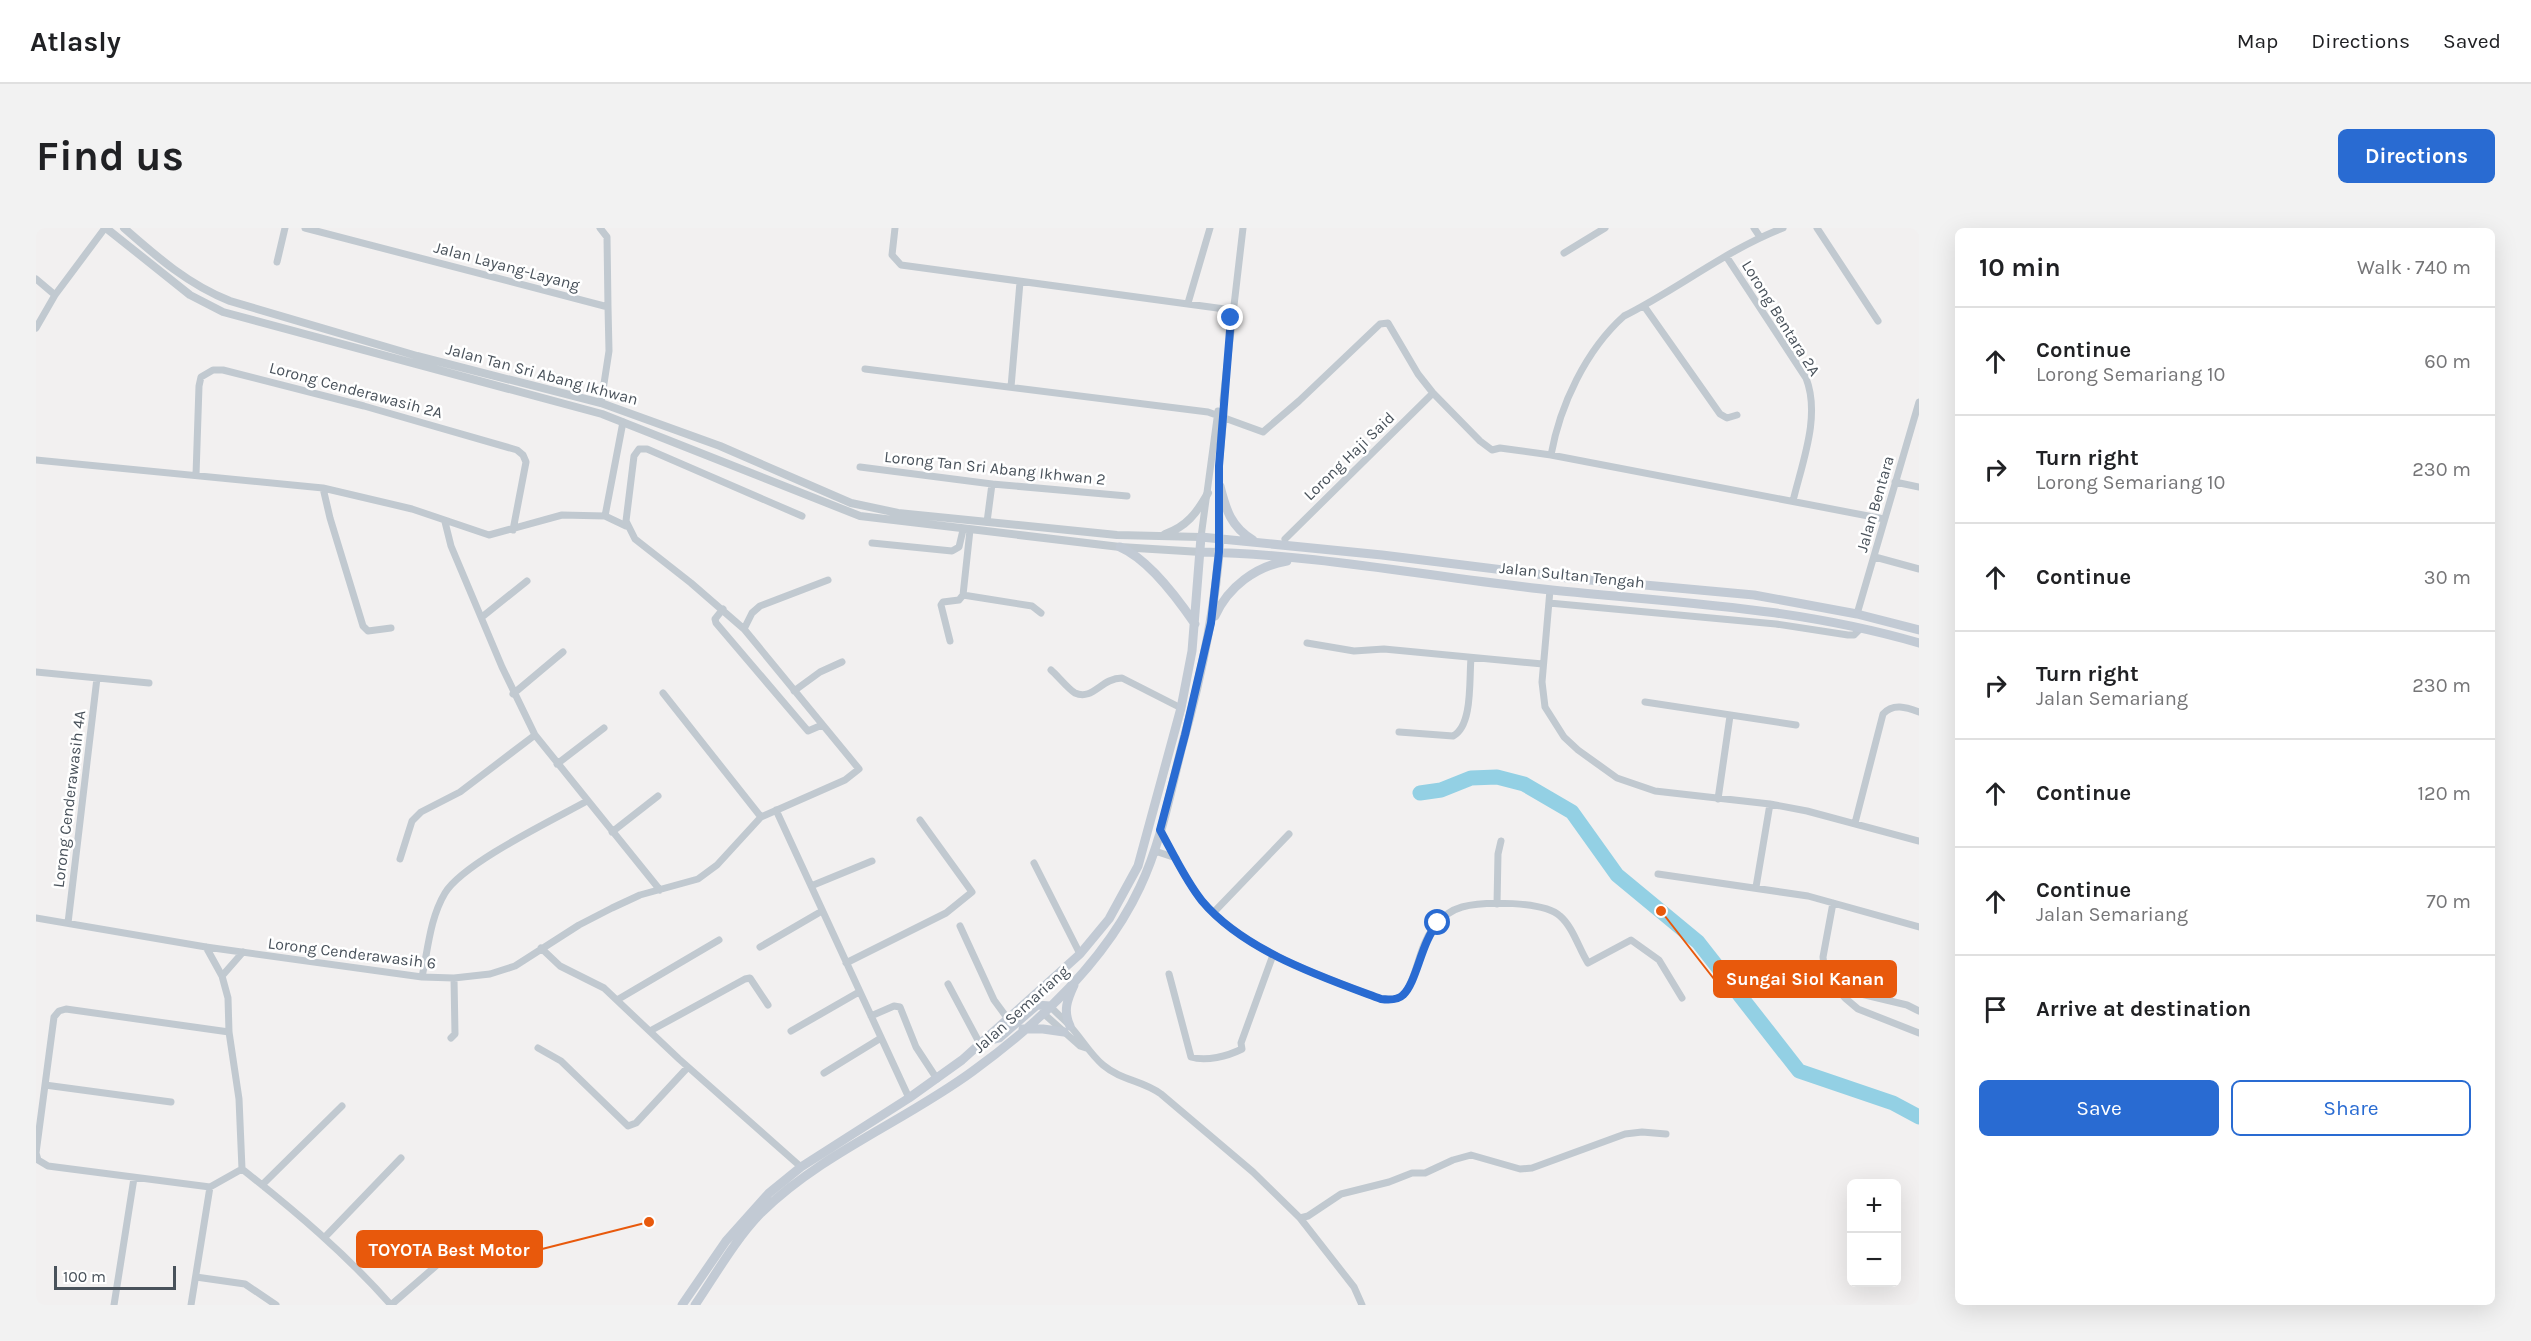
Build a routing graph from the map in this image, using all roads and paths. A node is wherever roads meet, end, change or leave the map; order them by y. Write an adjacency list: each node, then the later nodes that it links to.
1 (106, 228): 20 (street); 34 (street, Jalan Tan Sri Abang Ikhwan)
2 (124, 228): 31 (street, Jalan Tan Sri Abang Ikhwan)
3 (285, 228): 17 (street)
4 (305, 228): 13 (street, Jalan Layang-Layang)
5 (600, 228): 23 (street)
6 (895, 228): 19 (street)
7 (1210, 228): 21 (street)
8 (1243, 228): 24 (street)
9 (1605, 228): 15 (street)
10 (1754, 228): 14 (street)
11 (1783, 228): 14 (street)
12 (1817, 228): 25 (street)
13 (340, 232): 23 (street, Jalan Layang-Layang)
14 (1760, 237): 16 (street)
15 (1564, 253)
16 (1726, 256): 22 (street); 46 (street, Lorong Bentara 2A)
17 (277, 262)
18 (36, 279): 20 (street)
19 (1020, 282): 21 (street); 28 (street)
20 (54, 295): 26 (street)
21 (1188, 303): 24 (street)
22 (1644, 306): 32 (street); 35 (street)
23 (608, 307): 31 (street)
24 (1232, 310): 33 (street)
25 (1878, 321)
26 (36, 328)
27 (865, 369): 28 (street)
28 (1011, 387): 33 (street)
29 (1433, 393): 33 (street); 35 (street); 59 (street, Lorong Haji Said)
30 (1919, 402): 39 (street, Jalan Bentara)
31 (601, 403): 51 (street, Jalan Tan Sri Abang Ikhwan)
32 (1737, 415)
33 (1220, 416): 41 (street); 44 (street)
34 (623, 422): 47 (street); 54 (street, Jalan Tan Sri Abang Ikhwan)
35 (1551, 455): 46 (street)
36 (36, 460): 38 (street)
37 (861, 467): 40 (street, Lorong Tan Sri Abang Ikhwan 2)
38 (196, 475): 43 (street); 53 (street, Lorong Cenderawasih 2A)
39 (1895, 482): 42 (street); 49 (street, Jalan Bentara)
40 (992, 484): 45 (street, Lorong Tan Sri Abang Ikhwan 2); 51 (street)
41 (1220, 486): 58 (street); 61 (main road)
42 (1919, 487)
43 (323, 488): 50 (street); 79 (street)
44 (1208, 493): 56 (street); 57 (street)
45 (1127, 496)
46 (1793, 501): 49 (street)
47 (605, 516): 52 (street); 53 (street)
48 (802, 516): 52 (street)
49 (1884, 519): 65 (street, Jalan Bentara)
50 (445, 522): 53 (street); 76 (street)
51 (987, 522): 55 (street, Jalan Tan Sri Abang Ikhwan)
52 (626, 526): 73 (street)
53 (513, 530)
54 (966, 530): 55 (street, Jalan Tan Sri Abang Ikhwan); 60 (street); 71 (street)
55 (1073, 536): 56 (street); 62 (street)
56 (1159, 536): 57 (street)
57 (1201, 537): 58 (main road, Jalan Sultan Tengah); 63 (main road, Jalan Semariang)
58 (1220, 538): 61 (main road, Jalan Sultan Tengah); 64 (main road, Jalan Semariang)
59 (1285, 538)
60 (872, 543)
61 (1258, 543): 75 (main road, Jalan Sultan Tengah)
62 (1120, 547): 63 (street); 78 (main road)
63 (1201, 552): 64 (main road, Jalan Sultan Tengah); 78 (main road, Jalan Semariang)
64 (1219, 552): 66 (main road, Jalan Sultan Tengah); 77 (main road, Jalan Semariang)
65 (1875, 556): 67 (street); 75 (street, Jalan Bentara)
66 (1301, 559): 70 (main road, Jalan Sultan Tengah); 77 (main road)
67 (1919, 569)
68 (828, 580): 80 (street)
69 (527, 582): 76 (street)
70 (1550, 590): 72 (street); 81 (main road, Jalan Sultan Tengah)
71 (963, 595): 74 (street); 83 (street)
72 (1549, 603): 81 (street); 89 (street)
73 (723, 609): 80 (street); 101 (street)
74 (1041, 613)
75 (1857, 614): 82 (main road, Jalan Sultan Tengah)
76 (482, 617): 95 (street)
77 (1211, 623): 115 (main road, Jalan Semariang)
78 (1194, 624): 98 (main road, Jalan Semariang)
79 (391, 628)
80 (744, 628): 94 (street)
81 (1860, 629): 85 (main road, Jalan Sultan Tengah)
82 (1919, 630)
83 (950, 641)
84 (1307, 643): 87 (street)
85 (1919, 643)
86 (563, 652): 95 (street)
87 (1471, 658): 89 (street); 104 (street)
88 (842, 662): 94 (street)
89 (1544, 664): 108 (street)
90 (1051, 670): 98 (street)
91 (36, 672): 92 (street)
92 (96, 678): 93 (street); 134 (street, Lorong Cenderawasih 4A)
93 (149, 683)
94 (794, 691): 101 (street)
95 (513, 693): 105 (street)
96 (663, 693): 112 (street)
97 (1645, 702): 100 (street)
98 (1181, 708): 142 (main road, Jalan Semariang)
99 (1919, 712): 114 (street)
100 (1730, 716): 102 (street); 108 (street)
101 (822, 725): 111 (street, Lorong Cenderawasih 6)
102 (1796, 725)
103 (604, 728): 106 (street)
104 (1399, 732)
105 (535, 735): 106 (street); 122 (street)
106 (557, 764): 109 (street)
107 (657, 796): 116 (street)
108 (1718, 798): 110 (street)
109 (586, 801): 116 (street); 147 (street)
110 (1770, 804): 114 (street); 127 (street)
111 (776, 810): 112 (street, Lorong Cenderawasih 6); 126 (street)
112 (761, 816): 128 (street, Lorong Cenderawasih 6)
113 (920, 820): 144 (street)
114 (1855, 823): 119 (street)
115 (1160, 830): 120 (main road, Jalan Semariang); 121 (street)
116 (612, 832): 128 (street)
117 (1289, 834): 132 (street)
118 (1502, 841): 130 (street)
119 (1919, 842)
120 (1154, 853): 121 (street); 149 (main road, Jalan Semariang)
121 (1176, 858): 132 (street)
122 (400, 859)
123 (872, 861): 126 (street)
124 (1034, 863): 142 (street)
125 (1658, 874): 127 (street)
126 (811, 886): 131 (street)
127 (1756, 887): 129 (street)
128 (660, 890): 140 (street, Lorong Cenderawasih 6)
129 (1833, 903): 136 (street); 151 (street)
130 (1497, 904): 143 (street); 153 (street)
131 (822, 911): 139 (street); 144 (street)
132 (1214, 912): 143 (street)
133 (36, 918): 134 (street, Lorong Cenderawasih 6)
134 (68, 923): 138 (street, Lorong Cenderawasih 6)
135 (960, 926): 159 (street)
136 (1919, 927)
137 (719, 940): 154 (street)
138 (206, 947): 141 (street, Lorong Cenderawasih 6); 146 (street)
139 (760, 947)
140 (541, 948): 148 (street, Lorong Cenderawasih 6); 154 (street)
141 (243, 952): 146 (street); 147 (street, Lorong Cenderawasih 6)
142 (1080, 954): 159 (main road, Jalan Semariang)
143 (1273, 955): 145 (street)
144 (846, 963): 152 (street)
145 (1169, 974)
146 (222, 976): 164 (street)
147 (422, 977): 148 (street, Lorong Cenderawasih 6)
148 (454, 978): 166 (street)
149 (1076, 980): 156 (main road, Jalan Semariang); 161 (main road)
150 (948, 984): 168 (street)
151 (1836, 988): 157 (street); 165 (street)
152 (859, 992): 158 (street); 163 (street)
153 (1682, 998)
154 (617, 1000): 162 (street)
155 (768, 1005): 162 (street)
156 (1046, 1010): 160 (main road, Jalan Semariang); 161 (street); 168 (main road)
157 (1919, 1011)
158 (871, 1016): 167 (street); 172 (street)
159 (1008, 1019): 168 (main road, Jalan Semariang)
160 (1023, 1029): 161 (main road); 193 (main road, Jalan Semariang)
161 (1067, 1029): 184 (street)
162 (650, 1031): 170 (street)
163 (790, 1031)
164 (229, 1032): 173 (street); 180 (street)
165 (1919, 1033)
166 (451, 1038)
167 (881, 1038): 171 (street); 174 (street)
168 (982, 1043): 172 (main road, Jalan Semariang)
169 (538, 1048): 170 (street)
170 (688, 1067): 179 (street)
171 (824, 1073)
172 (937, 1079): 174 (main road, Jalan Semariang)
173 (45, 1085): 175 (street); 181 (street)
174 (909, 1098): 179 (main road, Jalan Semariang)
175 (171, 1102)
176 (342, 1106): 182 (street)
177 (1666, 1134): 184 (street)
178 (401, 1158): 185 (street)
179 (801, 1167): 192 (main road, Jalan Semariang)
180 (242, 1169): 182 (street); 183 (street)
181 (134, 1178): 183 (street); 188 (street)
182 (262, 1185): 185 (street)
183 (210, 1187): 187 (street)
184 (1300, 1218): 194 (street)
185 (325, 1237): 191 (street)
186 (445, 1258): 191 (street)
187 (196, 1277): 189 (street); 190 (street)
188 (114, 1305)
189 (190, 1305)
190 (276, 1305)
191 (391, 1305)
192 (682, 1305)
193 (695, 1305)
194 (1362, 1305)

